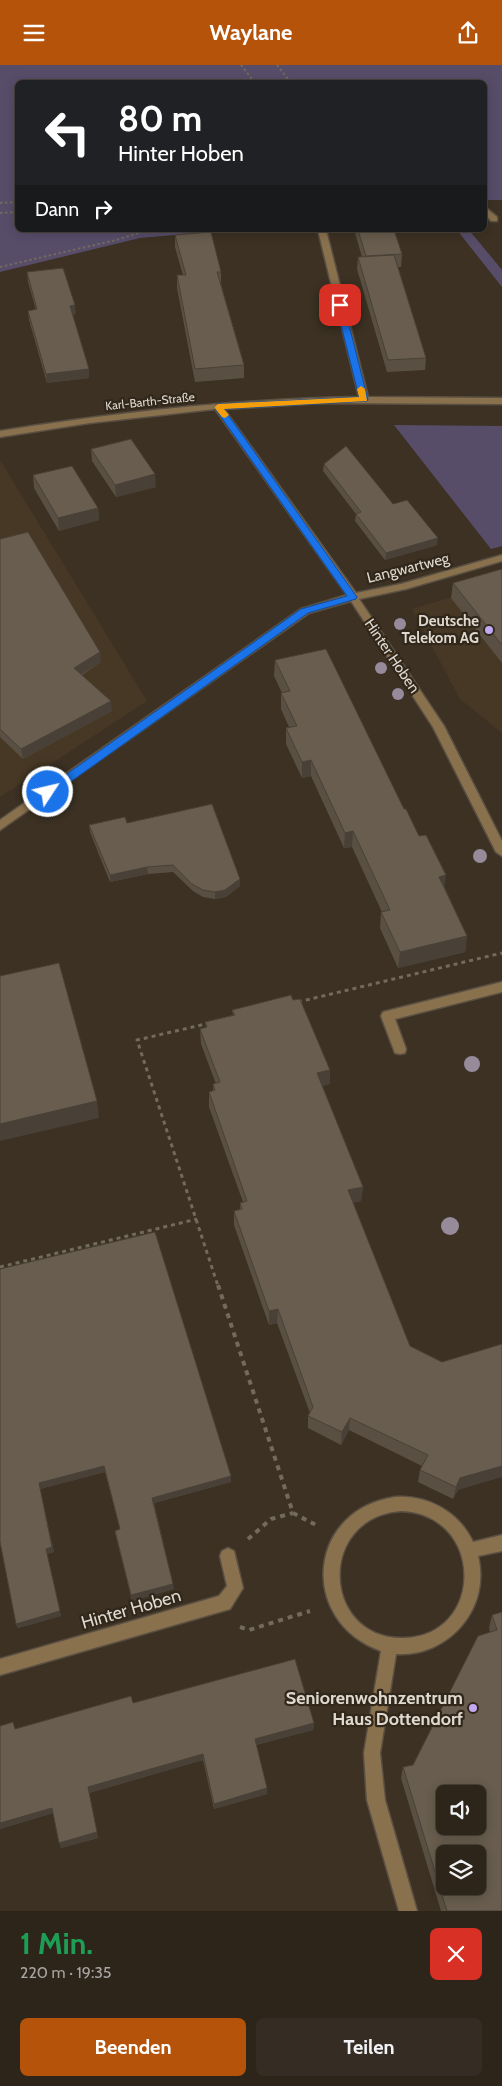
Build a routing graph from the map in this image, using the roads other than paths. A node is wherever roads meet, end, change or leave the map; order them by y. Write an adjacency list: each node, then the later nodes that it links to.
1 (487, 211): 2 (street)
2 (494, 219)
3 (322, 232): 4 (street)
4 (364, 400): 5 (street, Karl-Barth-Straße); 6 (street, Karl-Barth-Straße)
5 (502, 401)
6 (218, 407): 7 (street, Karl-Barth-Straße); 9 (street, Hinter Hoben)
7 (0, 434)
8 (502, 558): 9 (street, Langwartweg)
9 (352, 597): 10 (street, Langwartweg); 11 (street, Hinter Hoben)
10 (0, 826)
11 (500, 846)
12 (502, 987): 13 (street)
13 (400, 1049)
14 (502, 1543): 15 (street)
15 (469, 1551): 17 (street); 17 (street)
16 (228, 1556): 18 (street, Hinter Hoben)
17 (390, 1644): 19 (street)
18 (0, 1667)
19 (408, 1911)

